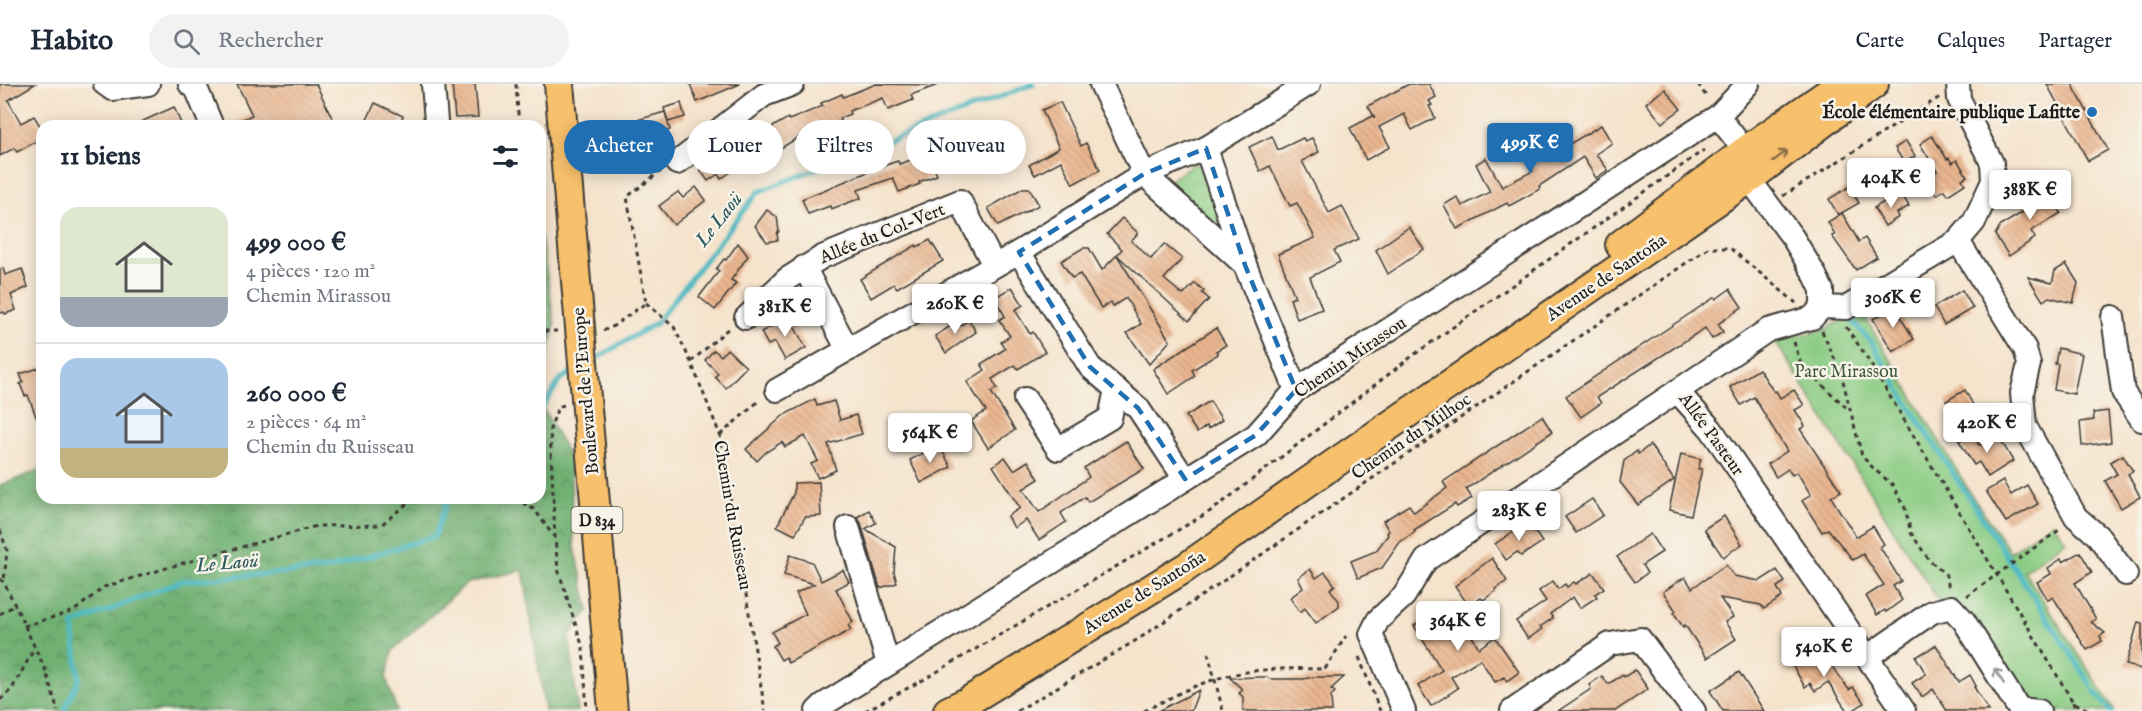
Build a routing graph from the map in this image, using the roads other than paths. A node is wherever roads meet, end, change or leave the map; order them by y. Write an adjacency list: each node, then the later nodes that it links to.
1 (105, 84): 2 (street)
2 (148, 84)
3 (190, 84): 15 (street)
4 (433, 84): 16 (street)
5 (559, 84): 44 (main road, Boulevard de l'Europe / D 834)
6 (793, 84): 13 (street)
7 (1101, 84): 20 (street)
8 (1309, 84): 17 (street)
9 (1748, 84): 14 (street, Chemin Mirassou)
10 (1841, 84): 18 (main road, Avenue de Santoña)
11 (1874, 84): 21 (main road, Avenue de Santoña, one-way to 11)
12 (1958, 85): 22 (street)
13 (762, 90): 19 (street)
14 (1719, 116): 18 (street); 34 (street, Chemin Mirassou)
15 (209, 120)
16 (436, 120)
17 (1206, 148): 20 (street); 25 (street)
18 (1745, 151): 27 (main road); 38 (main road, Avenue de Santoña)
19 (677, 163)
20 (1144, 174): 23 (street); 25 (street)
21 (1749, 179): 27 (main road, Avenue de Santoña); 28 (street)
22 (1958, 242): 28 (street, Allée Pasteur); 41 (street)
23 (1019, 252): 24 (street); 32 (street)
24 (994, 265): 26 (street, Allée du Col-Vert); 31 (street)
25 (1245, 265): 34 (street)
26 (804, 267): 30 (street, Allée du Col-Vert); 31 (street, Allée du Col-Vert)
27 (1617, 269): 38 (main road, Avenue de Santoña)
28 (1818, 317): 35 (street, Allée Pasteur)
29 (2113, 317): 37 (street)
30 (746, 318)
31 (848, 350): 33 (street)
32 (1116, 388): 36 (street); 39 (street)
33 (777, 390)
34 (1296, 390): 39 (street, Chemin Mirassou)
35 (1677, 391): 42 (street, Allée Pasteur); 47 (street)
36 (1025, 399)
37 (2142, 420)
38 (1335, 463): 46 (main road, Avenue de Santoña)
39 (1185, 479): 43 (street, Chemin Mirassou)
40 (848, 527): 43 (street)
41 (2126, 574)
42 (1867, 657): 50 (street, Allée Pasteur); 51 (street, one-way to 42)
43 (888, 664): 45 (street, Chemin Mirassou)
44 (615, 707)
45 (817, 711)
46 (948, 711)
47 (1404, 711)
48 (1512, 711): 49 (street)
49 (1694, 711)
50 (1904, 711)
51 (2039, 711)

